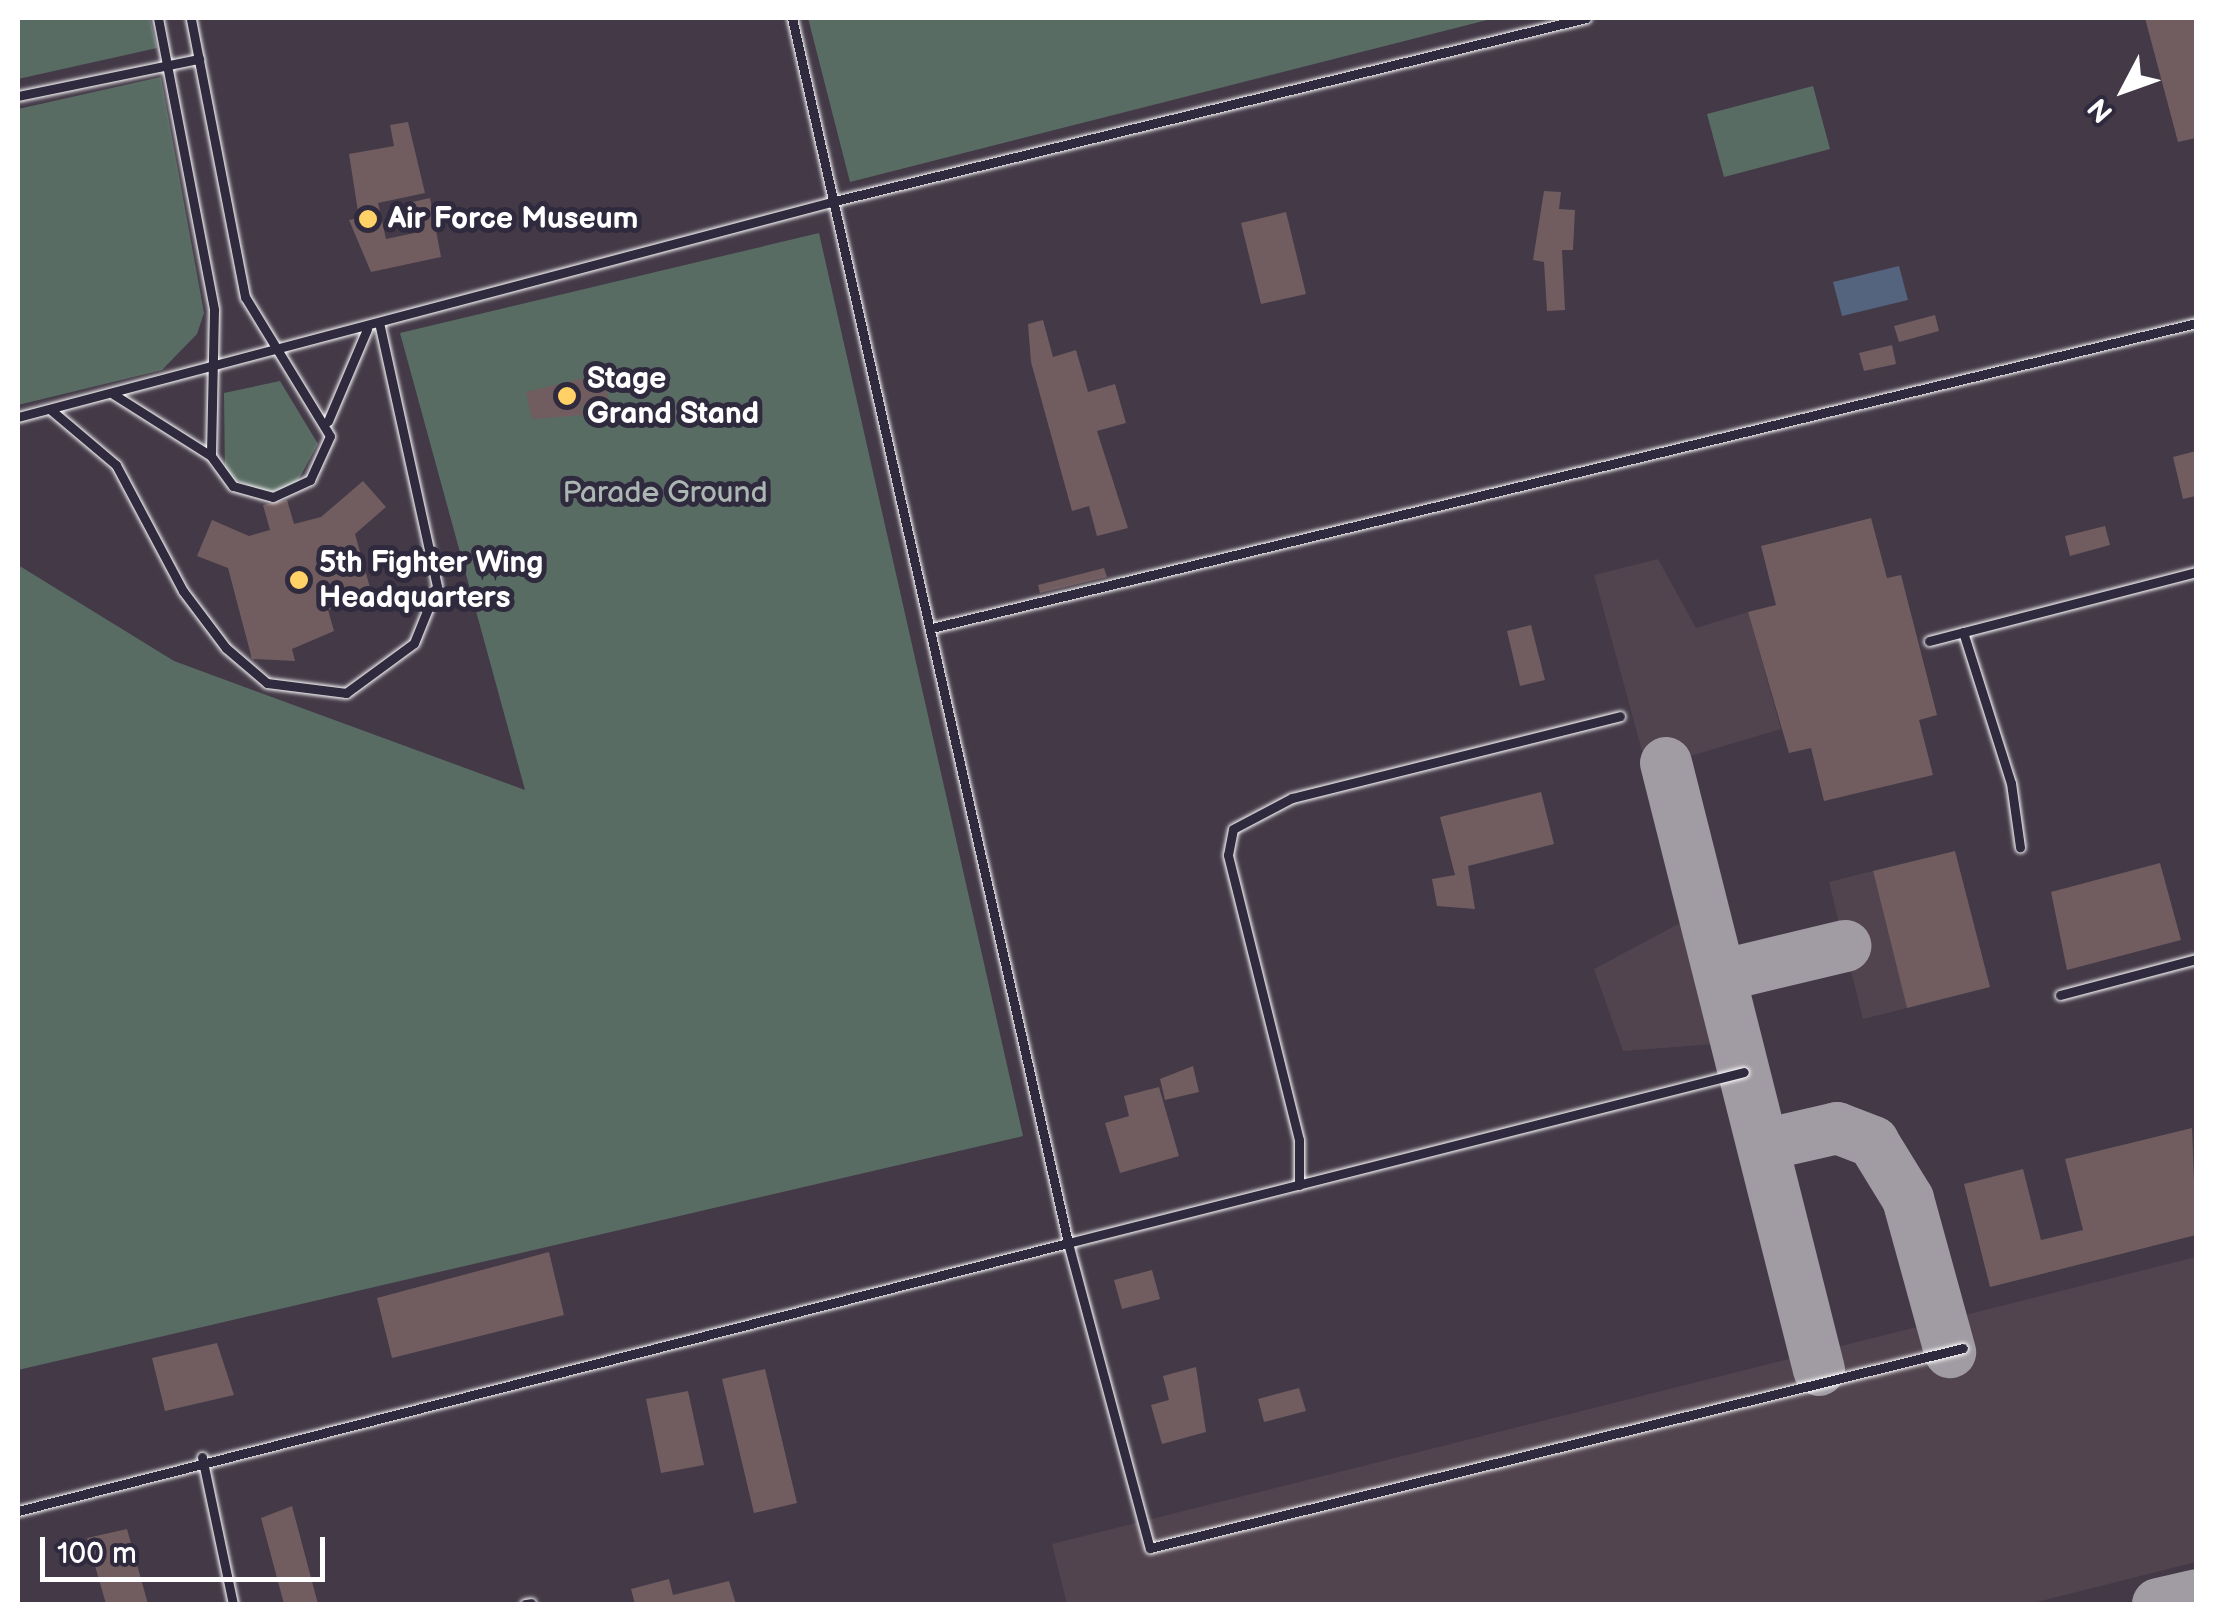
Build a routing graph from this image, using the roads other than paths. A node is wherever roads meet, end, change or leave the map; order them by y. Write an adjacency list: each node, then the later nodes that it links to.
1 (158, 18): 6 (lane)
2 (192, 18): 5 (lane)
3 (792, 18): 8 (lane)
4 (1586, 18): 8 (lane)
5 (199, 59): 6 (lane); 12 (lane)
6 (167, 64): 7 (lane); 13 (lane)
7 (18, 96)
8 (839, 200): 10 (lane); 20 (lane)
9 (2196, 323): 20 (lane)
10 (380, 326): 11 (lane); 15 (lane)
11 (367, 329): 12 (lane); 17 (lane)
12 (276, 356): 13 (lane); 17 (lane)
13 (218, 370): 14 (lane); 18 (lane)
14 (113, 394): 15 (lane); 18 (lane)
15 (50, 410): 16 (lane)
16 (18, 418)
17 (328, 420): 18 (lane)
18 (211, 456)
19 (2196, 572): 21 (lane)
20 (936, 628): 29 (lane)
21 (1963, 632): 22 (lane); 24 (lane)
22 (1929, 641)
23 (1620, 716): 28 (lane)
24 (2020, 847)
25 (2196, 960): 26 (lane)
26 (2060, 995)
27 (1744, 1072): 28 (lane)
28 (1299, 1185): 29 (lane)
29 (1068, 1243): 30 (lane); 31 (lane)
30 (1963, 1348)
31 (202, 1457): 32 (lane); 33 (lane)
32 (18, 1511)
33 (233, 1604)

